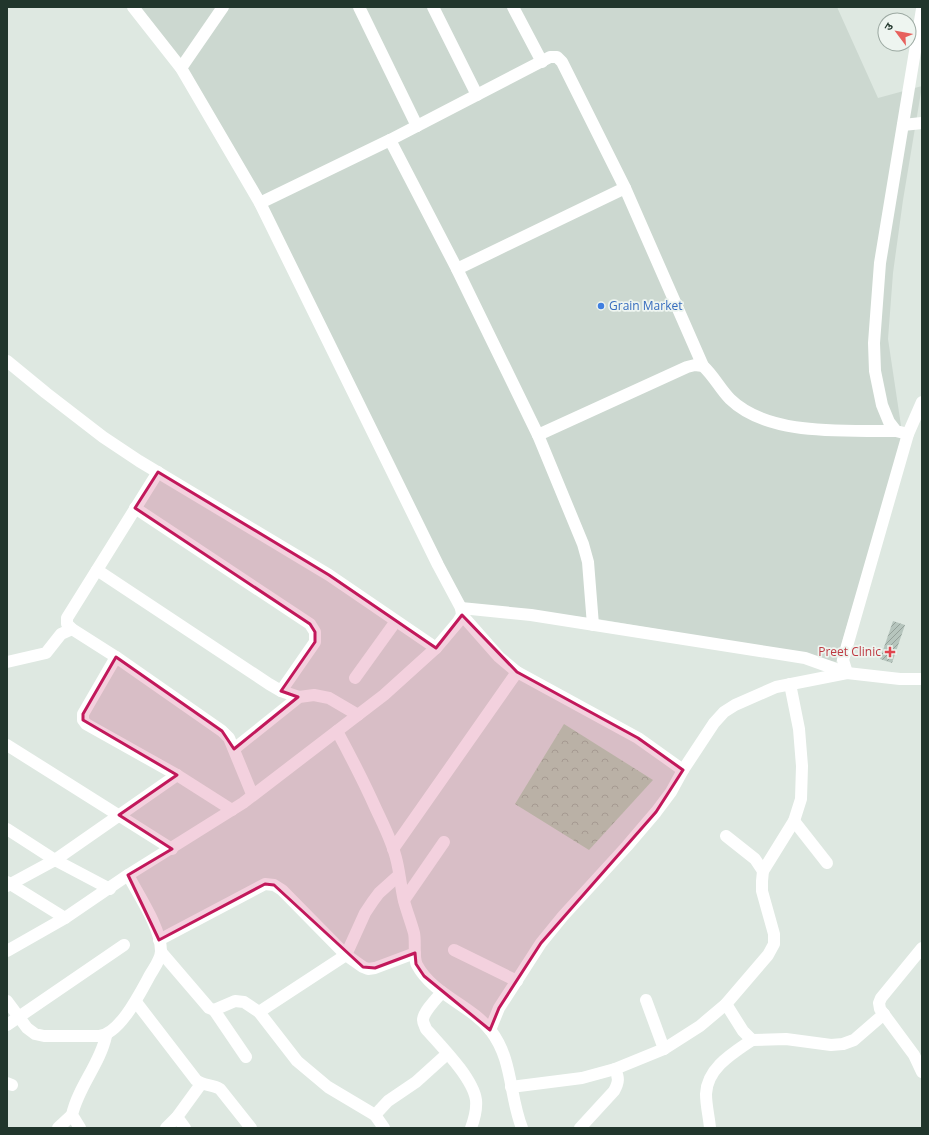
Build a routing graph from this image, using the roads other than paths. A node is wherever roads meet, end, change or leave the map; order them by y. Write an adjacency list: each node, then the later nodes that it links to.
1 (133, 7): 8 (street)
2 (223, 7): 8 (street)
3 (359, 7): 12 (street)
4 (433, 7): 9 (street)
5 (513, 7): 7 (street)
6 (922, 9): 11 (street)
7 (542, 62): 9 (street); 14 (street)
8 (182, 68): 15 (street)
9 (477, 95): 12 (street)
10 (922, 123): 11 (street)
11 (904, 125): 20 (street)
12 (417, 126): 13 (street)
13 (390, 140): 15 (street); 16 (street)
14 (625, 188): 16 (street); 18 (street)
15 (260, 203): 25 (street)
16 (457, 269): 21 (street)
17 (7, 361): 22 (street)
18 (703, 366): 20 (street); 21 (street)
19 (920, 411): 20 (street)
20 (902, 432): 33 (street)
21 (538, 435): 27 (street)
22 (158, 472): 23 (street); 26 (street)
23 (135, 508): 24 (street); 37 (street)
24 (97, 570): 28 (street); 37 (street)
25 (462, 611): 27 (street); 29 (street); 32 (street)
26 (396, 620): 29 (street); 34 (street)
27 (593, 625): 33 (street)
28 (72, 629): 30 (street); 31 (street)
29 (436, 648): 39 (street)
30 (116, 657): 42 (street); 44 (street)
31 (7, 662)
32 (517, 672): 43 (street); 53 (street)
33 (847, 673): 35 (street); 36 (street)
34 (355, 678)
35 (922, 679)
36 (790, 684): 43 (street); 48 (street)
37 (281, 691): 38 (street)
38 (299, 697): 39 (street); 42 (street)
39 (358, 715): 40 (street)
40 (337, 731): 45 (street); 53 (street)
41 (7, 745): 47 (street)
42 (234, 749): 45 (street)
43 (683, 770): 70 (street)
44 (176, 775): 46 (street); 47 (street)
45 (252, 794): 46 (street)
46 (232, 810): 52 (street)
47 (119, 815): 52 (street); 54 (street)
48 (794, 821): 55 (street); 56 (street)
49 (7, 829): 54 (street)
50 (726, 836): 56 (street)
51 (444, 842): 61 (street)
52 (172, 848): 57 (street)
53 (393, 849): 58 (street)
54 (55, 860): 59 (street); 60 (street)
55 (828, 863)
56 (763, 871): 75 (street)
57 (128, 875): 60 (street); 64 (street)
58 (399, 875): 61 (street); 69 (street)
59 (8, 884): 62 (street)
60 (110, 889): 62 (street)
61 (404, 900): 68 (street)
62 (65, 918): 67 (street)
63 (124, 945): 79 (street)
64 (160, 946): 69 (street); 74 (street); 76 (street)
65 (922, 948): 78 (street)
66 (454, 950): 70 (street)
67 (7, 951)
68 (415, 952): 69 (street); 71 (street)
69 (346, 955): 77 (street)
70 (516, 981): 81 (street)
71 (442, 992): 81 (street); 85 (street)
72 (646, 1000): 84 (street)
73 (7, 1001): 79 (street)
74 (136, 1002): 82 (street); 89 (street)
75 (726, 1004): 83 (street); 84 (street)
76 (214, 1010): 77 (street); 86 (street)
77 (259, 1012): 92 (street)
78 (884, 1014): 83 (street); 88 (street)
79 (20, 1017): 80 (street); 82 (street)
80 (7, 1025)
81 (490, 1030): 90 (street)
82 (106, 1036): 91 (street)
83 (752, 1040): 103 (street)
84 (664, 1049): 87 (street)
85 (447, 1054): 92 (street); 100 (street)
86 (246, 1057)
87 (615, 1069): 90 (street); 102 (street)
88 (922, 1072)
89 (201, 1084): 93 (street); 98 (street)
90 (511, 1087): 101 (street)
91 (72, 1115): 94 (street); 95 (street)
92 (375, 1115): 99 (street)
93 (177, 1117): 96 (street); 97 (street)
94 (58, 1128)
95 (80, 1128)
96 (166, 1128)
97 (185, 1128)
98 (251, 1128)
99 (384, 1128)
100 (471, 1128)
101 (522, 1128)
102 (580, 1128)
103 (710, 1128)

